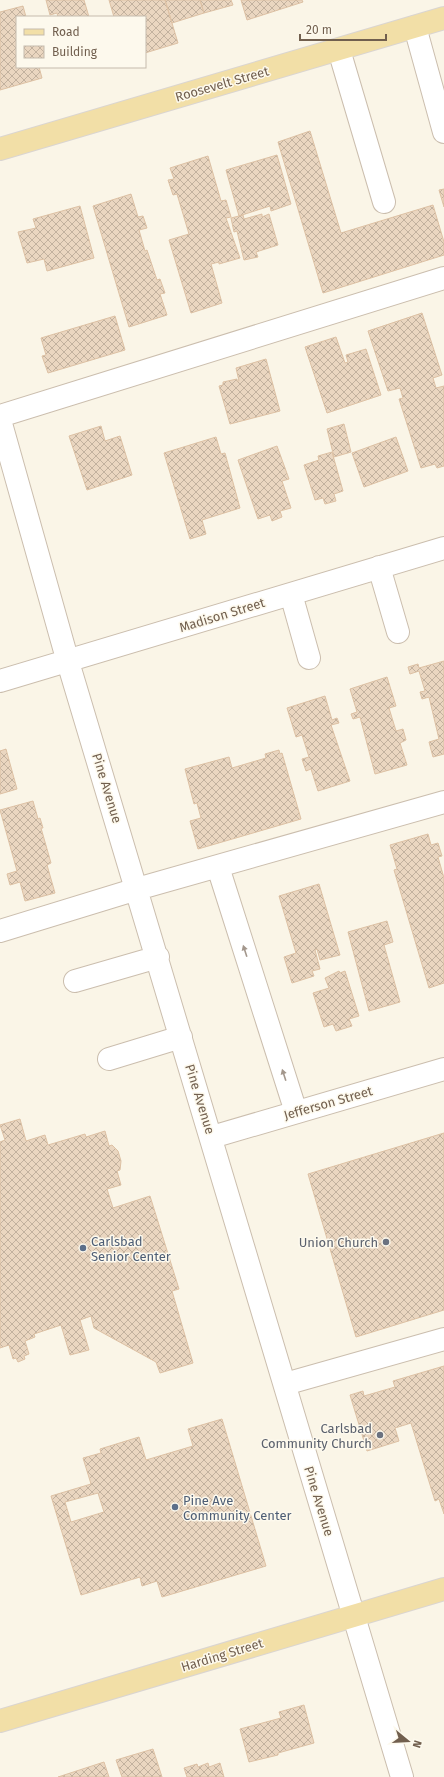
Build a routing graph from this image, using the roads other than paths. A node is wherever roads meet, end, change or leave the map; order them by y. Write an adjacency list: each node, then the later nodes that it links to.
1 (444, 18): 2 (main road, Roosevelt Street)
2 (415, 28): 3 (main road, Roosevelt Street); 4 (street)
3 (339, 50): 5 (main road, Roosevelt Street); 6 (street)
4 (444, 132)
5 (0, 149)
6 (384, 202)
7 (444, 278): 8 (street)
8 (0, 416)
9 (0, 420): 15 (street, Pine Avenue)
10 (444, 548): 11 (street, Madison Street)
11 (379, 567): 12 (street, Madison Street); 13 (street)
12 (290, 594): 14 (street); 15 (street, Madison Street)
13 (398, 632)
14 (309, 658)
15 (68, 662): 16 (street, Madison Street); 19 (street, Pine Avenue)
16 (0, 681)
17 (444, 802): 18 (street)
18 (218, 866): 19 (street); 26 (street, one-way to 18)
19 (137, 890): 20 (street); 21 (street, Pine Avenue)
20 (0, 931)
21 (158, 957): 22 (street); 23 (street, Pine Avenue)
22 (75, 981)
23 (182, 1037): 24 (street); 27 (street, Pine Avenue)
24 (109, 1059)
25 (444, 1069): 26 (street, Jefferson Street)
26 (296, 1112): 27 (street, Jefferson Street)
27 (212, 1137): 29 (street, Pine Avenue)
28 (444, 1339): 29 (street)
29 (285, 1384): 31 (street, Pine Avenue)
30 (444, 1589): 31 (main road, Harding Street)
31 (353, 1616): 32 (main road, Harding Street); 33 (street, Pine Avenue)
32 (0, 1721)
33 (402, 1777)

